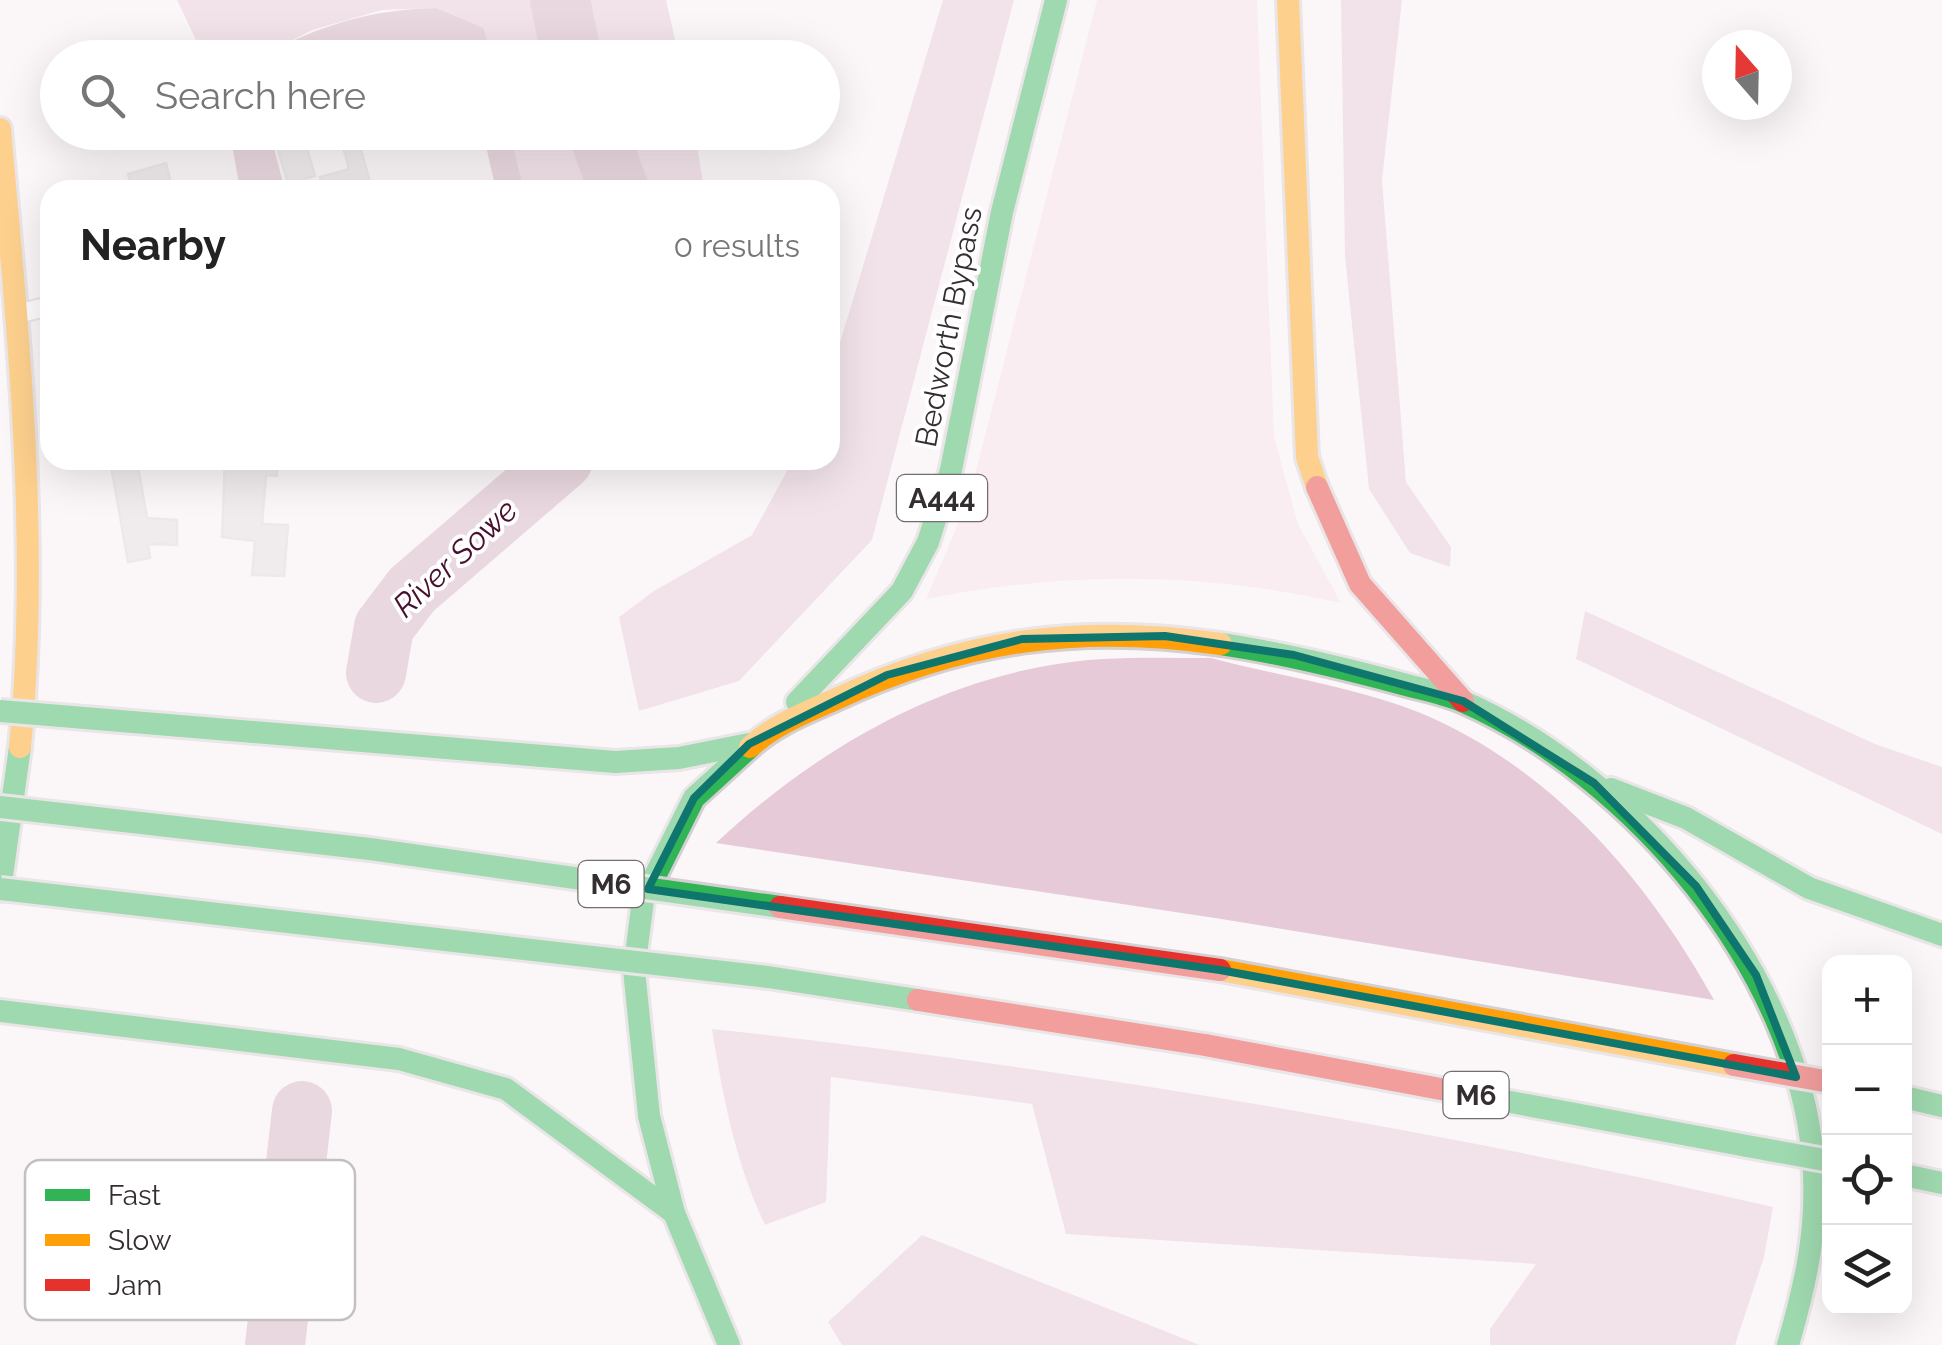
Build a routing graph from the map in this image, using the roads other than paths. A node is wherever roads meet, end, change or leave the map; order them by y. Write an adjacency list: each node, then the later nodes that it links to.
1 (1056, 0): 8 (main road, Bedworth Bypass / A444)
2 (1288, 0): 6 (main road)
3 (0, 129): 5 (main road)
4 (40, 308): 5 (lane)
5 (16, 314): 12 (main road)
6 (1463, 701): 8 (main road); 10 (main road)
7 (0, 710): 9 (main road, bridge)
8 (770, 729): 9 (main road)
9 (749, 744): 21 (main road)
10 (1594, 783): 13 (main road); 23 (main road)
11 (0, 807): 15 (main road, M6, bridge)
12 (0, 889): 18 (main road, M6, bridge)
13 (1942, 935)
14 (0, 1011): 21 (main road)
15 (1822, 1081)
16 (1912, 1099): 17 (main road)
17 (1942, 1106)
18 (1822, 1160)
19 (1912, 1177): 20 (main road)
20 (1942, 1183)
21 (674, 1214): 22 (main road)
22 (730, 1345)
23 (1788, 1345)

